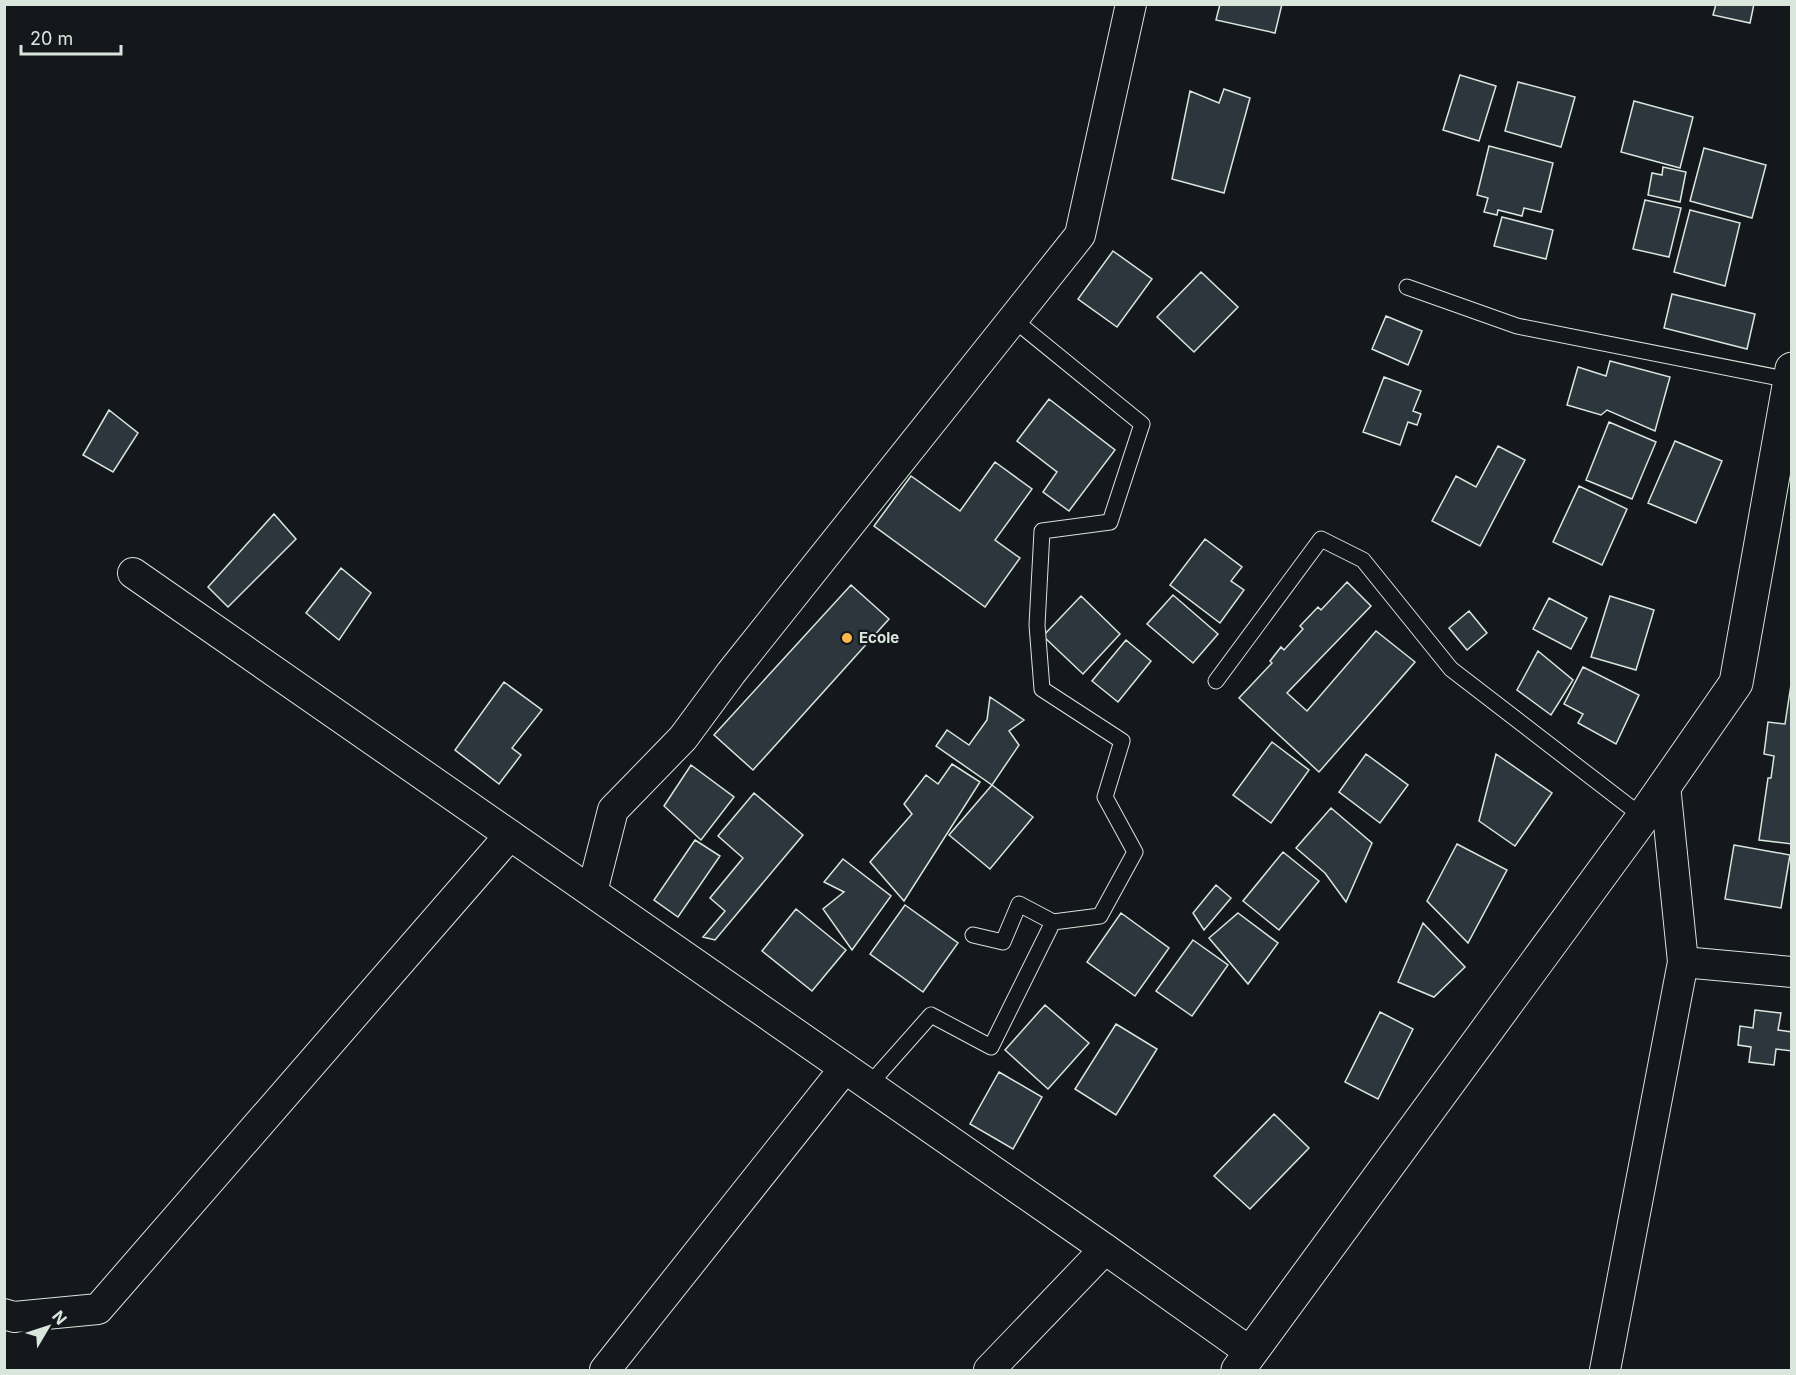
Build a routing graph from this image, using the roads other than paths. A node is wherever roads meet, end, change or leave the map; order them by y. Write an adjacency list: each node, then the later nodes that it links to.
1 (1131, 4): 3 (street)
2 (1407, 287): 4 (lane)
3 (1013, 319): 10 (street); 11 (lane)
4 (1790, 374): 7 (main road)
5 (134, 573): 9 (street)
6 (1216, 681): 8 (lane)
7 (1665, 785): 8 (main road); 13 (street)
8 (1642, 817): 18 (main road)
9 (510, 836): 10 (street); 17 (street)
10 (592, 892): 15 (street)
11 (1053, 921): 12 (lane); 15 (lane)
12 (973, 935)
13 (1683, 962): 14 (street); 21 (street)
14 (1791, 972)
15 (857, 1077): 16 (street); 19 (street)
16 (1105, 1249): 18 (street); 20 (street)
17 (4, 1314)
18 (1244, 1361)
19 (605, 1371)
20 (988, 1371)
21 (1605, 1371)

